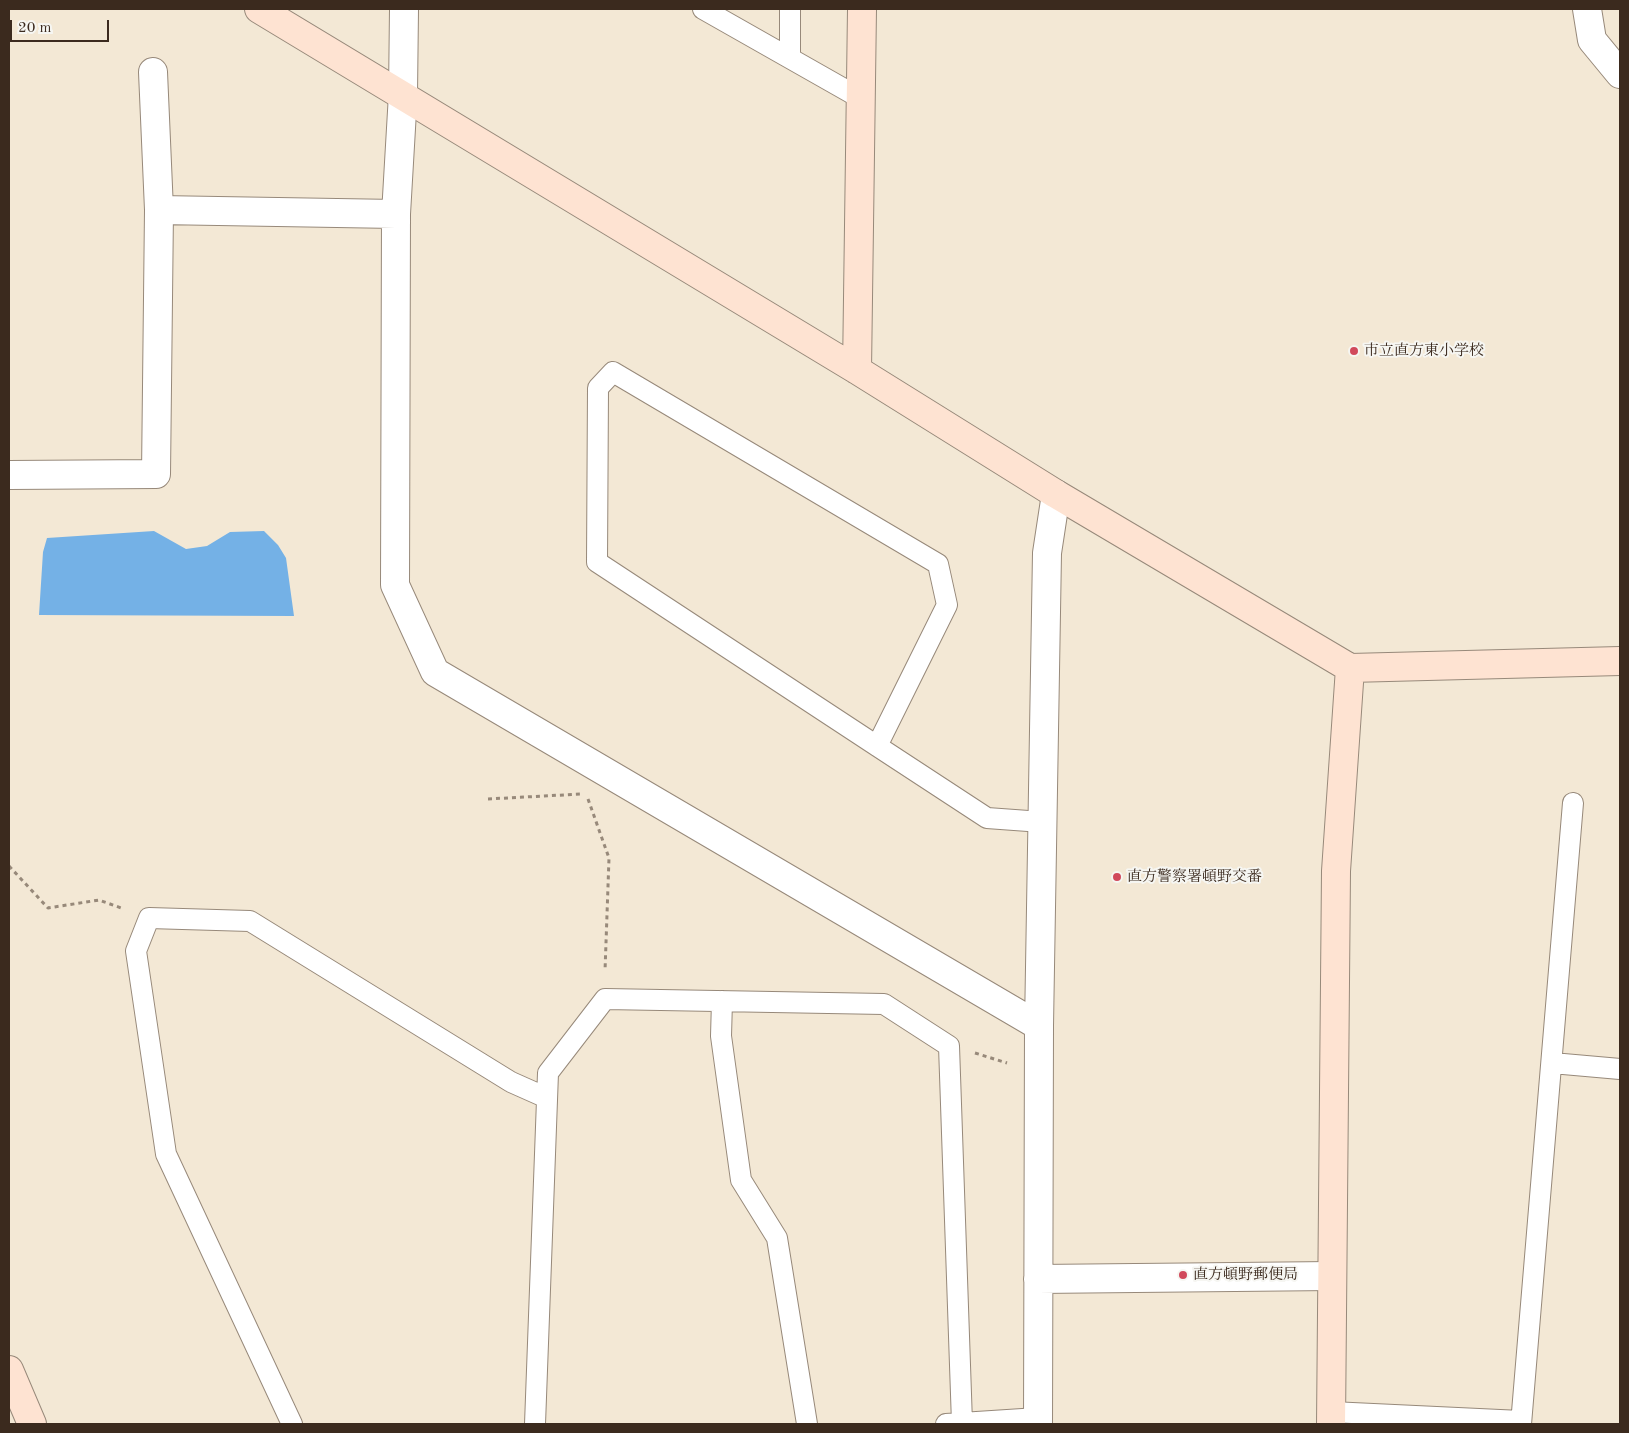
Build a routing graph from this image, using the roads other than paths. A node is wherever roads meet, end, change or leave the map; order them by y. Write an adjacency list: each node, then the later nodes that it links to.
1 (259, 9): 10 (street)
2 (404, 9): 10 (street)
3 (703, 9): 7 (lane)
4 (790, 9): 7 (lane)
5 (862, 9): 11 (street)
6 (1590, 10): 9 (street)
7 (790, 58): 11 (lane)
8 (152, 72): 12 (street)
9 (1620, 74)
10 (403, 94): 13 (street); 14 (street)
11 (860, 98): 14 (street)
12 (159, 210): 13 (street); 15 (street)
13 (396, 214): 23 (street)
14 (857, 370): 16 (street)
15 (9, 475)
16 (1056, 494): 18 (street); 21 (street)
17 (1620, 661): 18 (street)
18 (1350, 668): 27 (street)
19 (877, 746): 19 (lane); 21 (lane)
20 (1573, 803): 24 (lane)
21 (1042, 822): 23 (street)
22 (722, 1001): 26 (lane); 37 (lane); 38 (lane)
23 (1039, 1026): 28 (street)
24 (1552, 1063): 25 (lane); 33 (lane)
25 (1620, 1069)
26 (547, 1098): 35 (lane); 36 (lane)
27 (1332, 1276): 28 (street); 30 (street)
28 (1038, 1278): 31 (street)
29 (9, 1370): 34 (street)
30 (1331, 1418): 33 (lane)
31 (1038, 1421): 32 (lane)
32 (986, 1423): 38 (lane)
33 (1521, 1423)
34 (32, 1424)
35 (292, 1424)
36 (535, 1424)
37 (807, 1424)
38 (954, 1424)

